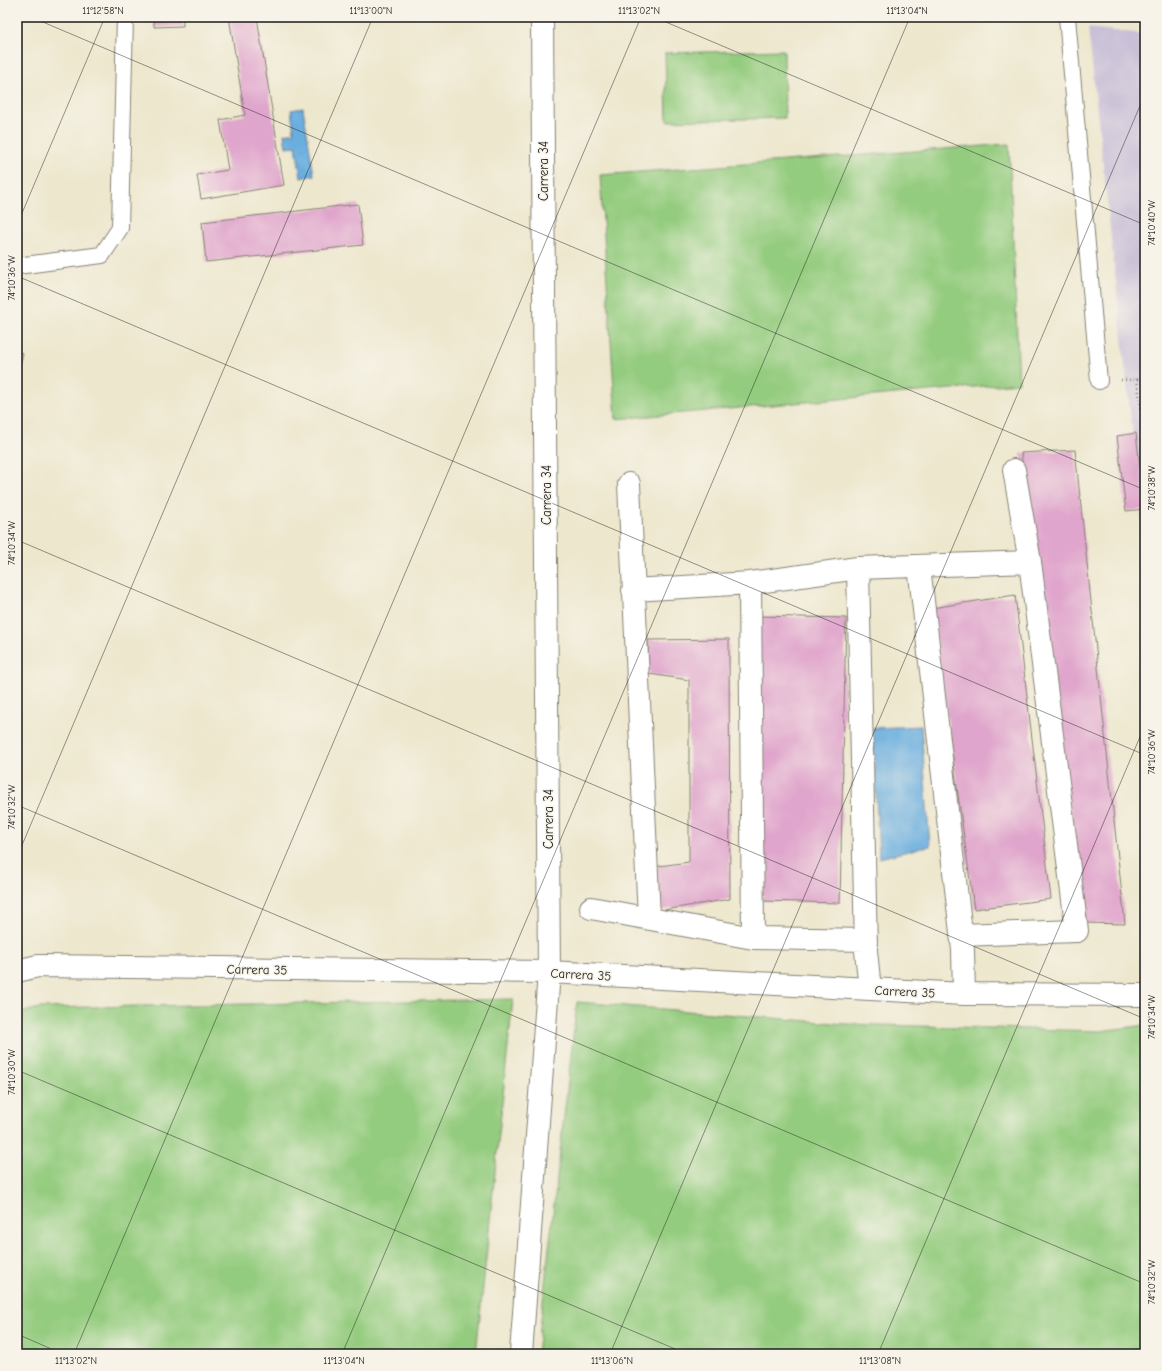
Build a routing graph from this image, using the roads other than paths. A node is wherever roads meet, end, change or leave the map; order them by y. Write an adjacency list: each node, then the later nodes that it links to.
1 (125, 17): 4 (lane)
2 (542, 17): 19 (street, Carrera 34)
3 (1067, 17): 5 (lane)
4 (17, 266)
5 (1099, 381)
6 (1014, 470): 8 (street)
7 (628, 484): 12 (street)
8 (1030, 562): 9 (street); 15 (street)
9 (919, 566): 10 (street); 15 (street)
10 (858, 568): 11 (street); 17 (street)
11 (750, 582): 12 (street); 16 (street)
12 (633, 590): 14 (street)
13 (591, 908): 14 (street)
14 (649, 918): 16 (street)
15 (961, 935): 21 (street)
16 (753, 938): 17 (street)
17 (866, 940): 20 (street)
18 (17, 971): 19 (street, Carrera 35)
19 (549, 972): 20 (street, Carrera 35); 23 (street, Carrera 34)
20 (870, 989): 21 (street, Carrera 35)
21 (964, 994): 22 (street, Carrera 35)
22 (1145, 995)
23 (521, 1354)

